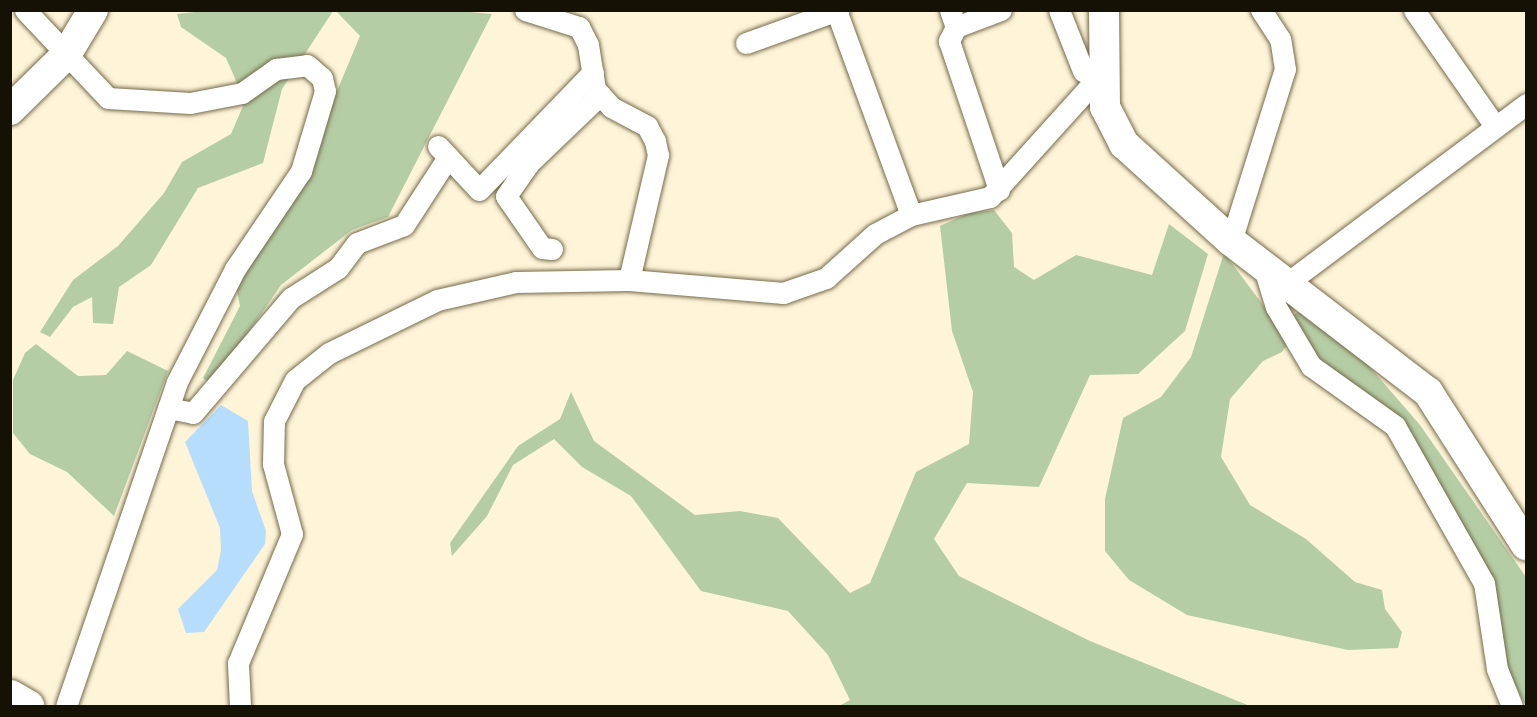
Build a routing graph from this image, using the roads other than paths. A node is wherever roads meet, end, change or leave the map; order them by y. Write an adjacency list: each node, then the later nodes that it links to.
1 (25, 10): 12 (street)
2 (93, 10): 12 (street)
3 (525, 10): 13 (street)
4 (1001, 10): 10 (street)
5 (1059, 10): 14 (street)
6 (1104, 10): 14 (street)
7 (1260, 10): 21 (street)
8 (1414, 10): 18 (street)
9 (836, 11): 11 (street); 20 (street)
10 (953, 19): 19 (street)
11 (746, 43)
12 (66, 55): 17 (street); 26 (street)
13 (592, 72): 15 (street); 26 (street)
14 (1092, 73): 19 (street); 21 (street)
15 (600, 95): 22 (street); 24 (street)
16 (1527, 104): 18 (street)
17 (10, 110)
18 (1495, 126): 25 (street)
19 (999, 190): 20 (street)
20 (911, 215): 24 (street)
21 (1231, 241): 23 (street)
22 (552, 249)
23 (1262, 261): 25 (street); 32 (street)
24 (629, 280): 31 (street)
25 (1287, 283): 27 (street)
26 (168, 408): 30 (street)
27 (1522, 529)
28 (10, 696): 29 (main road)
29 (27, 706)
30 (66, 706)
31 (240, 706)
32 (1512, 706)

